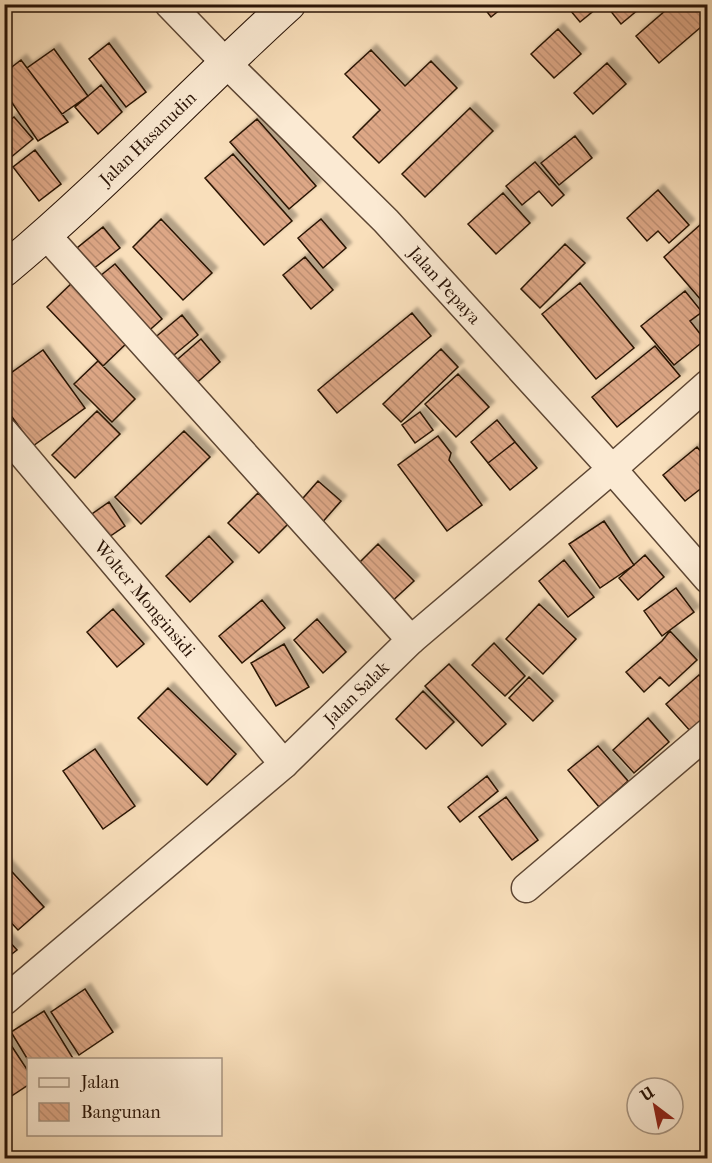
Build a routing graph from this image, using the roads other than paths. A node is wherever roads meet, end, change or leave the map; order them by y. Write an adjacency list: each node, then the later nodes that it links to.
1 (170, 4): 3 (street, Jalan Pepaya)
2 (289, 4): 3 (main road, Jalan Hasanudin)
3 (225, 62): 4 (main road, Jalan Hasanudin); 8 (street, Jalan Pepaya)
4 (46, 235): 5 (main road, Jalan Hasanudin); 10 (street)
5 (4, 270)
6 (708, 384): 8 (street, Jalan Salak)
7 (4, 432): 12 (street, Wolter Monginsidi)
8 (612, 470): 9 (street, Jalan Pepaya); 10 (street, Jalan Salak)
9 (708, 579)
10 (411, 640): 12 (street, Jalan Salak)
11 (708, 733): 13 (street)
12 (284, 764): 14 (street, Jalan Salak)
13 (526, 888)
14 (4, 1001)

